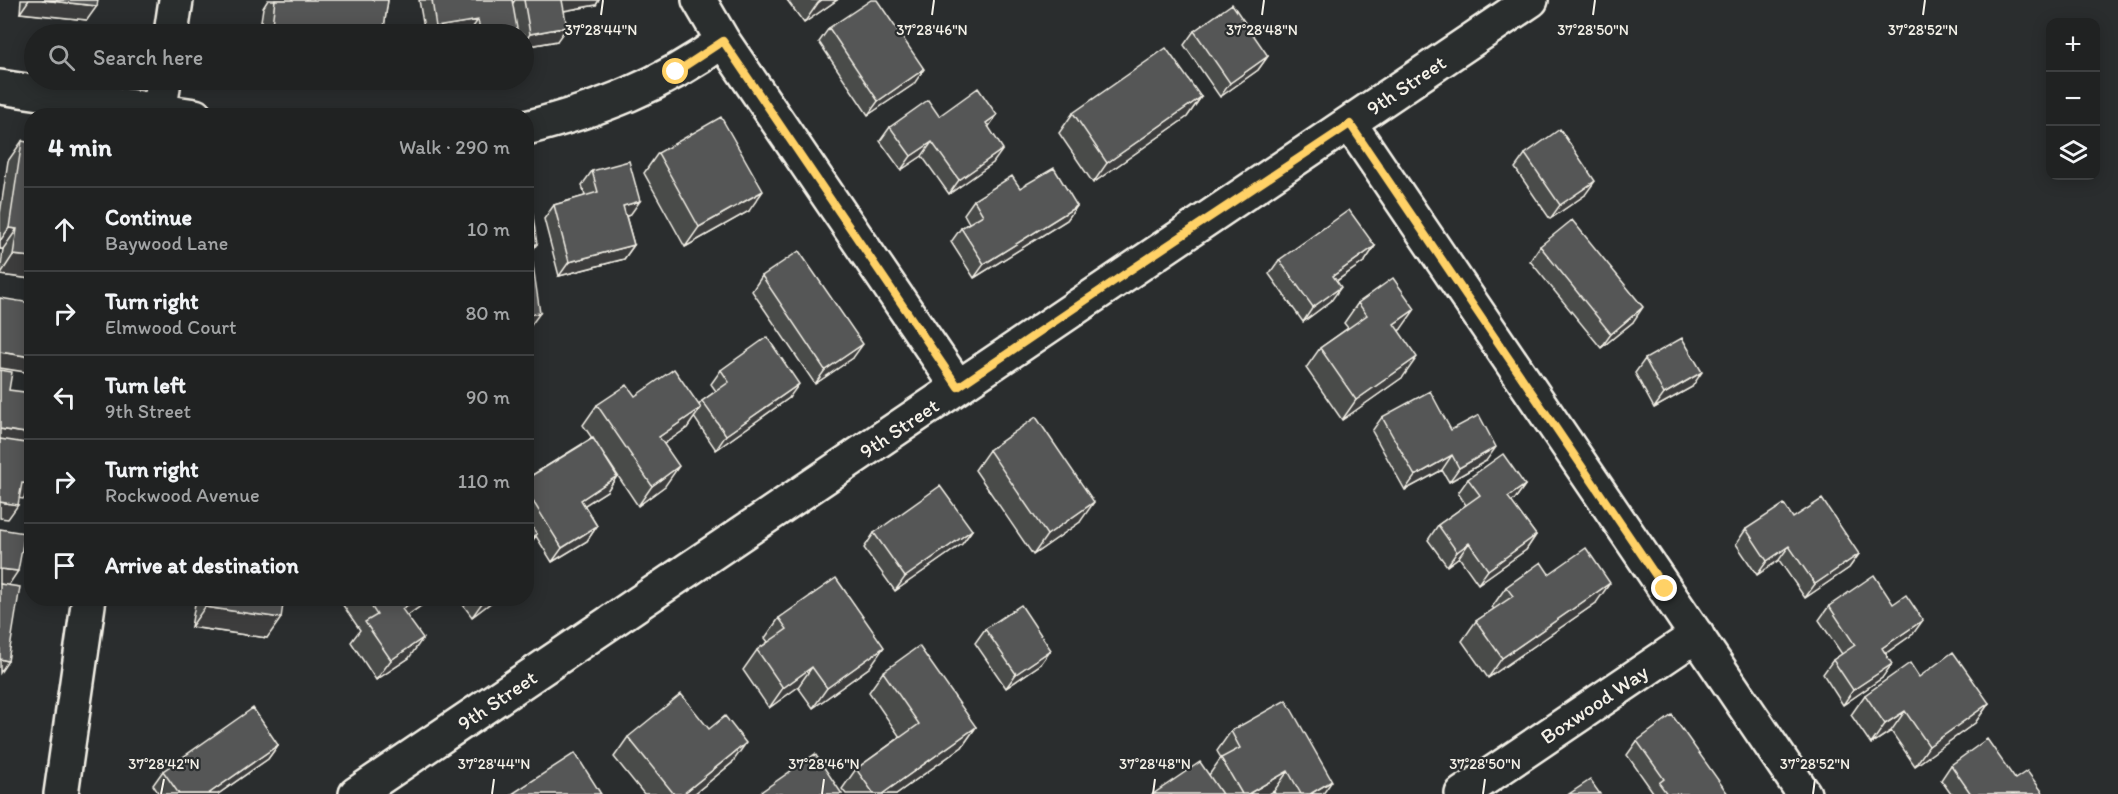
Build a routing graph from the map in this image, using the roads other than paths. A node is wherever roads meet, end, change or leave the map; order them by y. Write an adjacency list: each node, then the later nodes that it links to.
1 (176, 0): 4 (street)
2 (699, 0): 5 (street)
3 (1531, 0): 11 (street, 9th Street)
4 (172, 24)
5 (723, 41): 12 (street); 13 (street)
6 (0, 87): 7 (street)
7 (24, 89)
8 (32, 90): 9 (street)
9 (161, 102): 10 (street)
10 (176, 108)
11 (1350, 124): 13 (street, 9th Street); 15 (street)
12 (534, 126)
13 (958, 387): 17 (street, 9th Street)
14 (88, 606): 16 (street)
15 (1696, 635): 18 (street, Boxwood Way); 19 (street)
16 (61, 794)
17 (356, 794)
18 (1462, 794)
19 (1804, 794)

